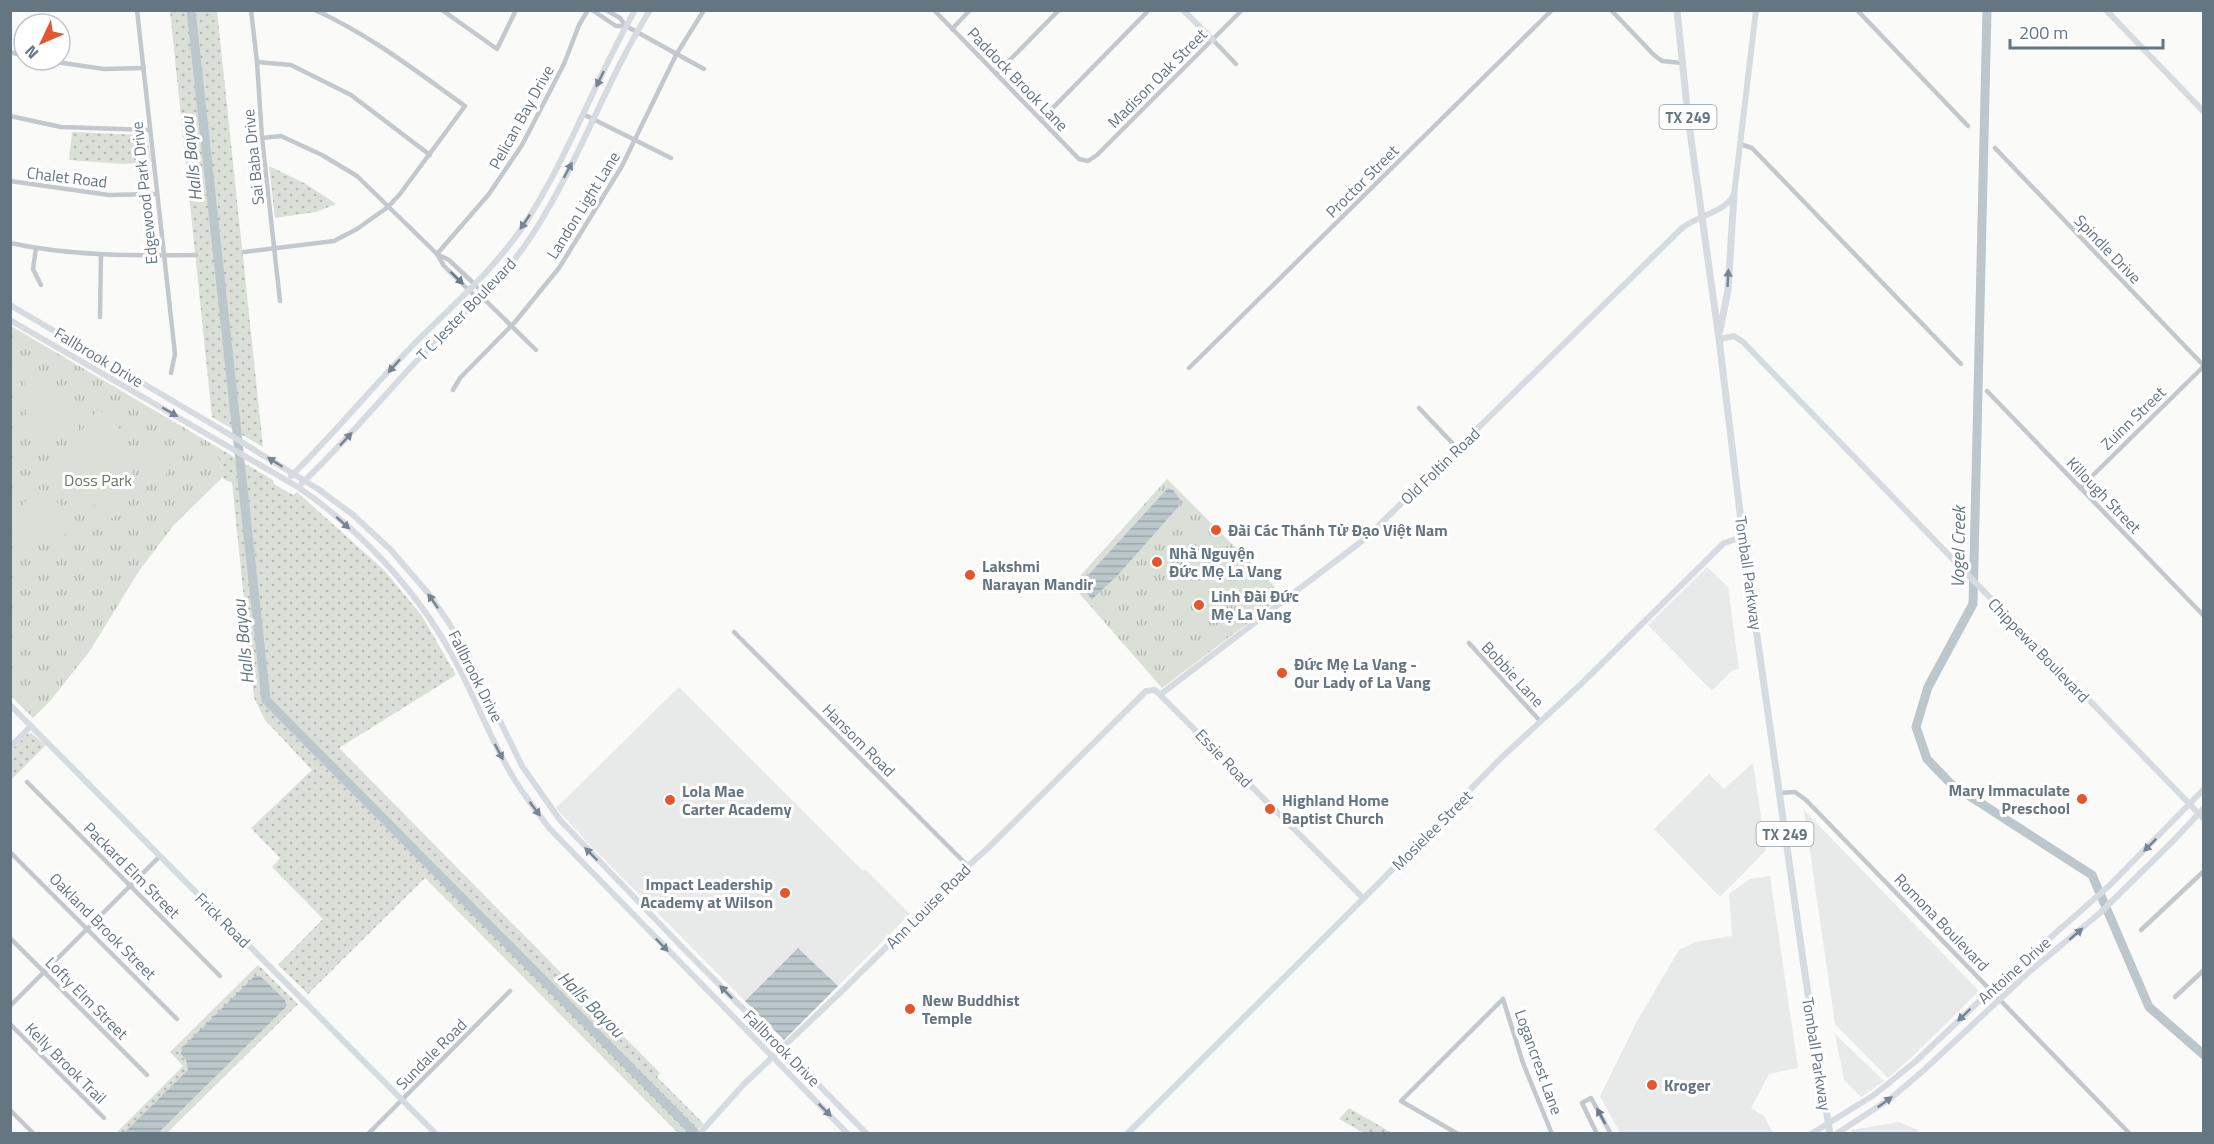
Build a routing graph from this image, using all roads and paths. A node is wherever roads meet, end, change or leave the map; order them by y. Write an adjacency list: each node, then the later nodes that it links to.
1 (137, 10): 33 (street, Edgewood Park Drive)
2 (251, 10): 29 (street, Sai Baba Drive)
3 (315, 10): 47 (street)
4 (442, 10): 23 (street)
5 (516, 10): 23 (street)
6 (590, 10): 24 (street); 60 (street, Pelican Bay Drive)
7 (606, 10): 24 (street)
8 (635, 10): 24 (street, T C Jester Boulevard)
9 (650, 10): 26 (street, T C Jester Boulevard)
10 (704, 10): 28 (street, Landon Light Lane)
11 (934, 10): 25 (street, Paddock Brook Lane)
12 (970, 10): 25 (street)
13 (1059, 10): 35 (street)
14 (1183, 10): 27 (street)
15 (1242, 10): 27 (street, Madison Oak Street)
16 (1552, 10): 78 (street, Proctor Street)
17 (1611, 10): 30 (street)
18 (1677, 10): 30 (main road, Tomball Parkway / TX 249)
19 (1756, 10): 45 (street)
20 (1857, 10): 41 (street)
21 (2106, 10): 36 (street)
22 (1147, 12): 40 (street)
23 (450, 13)
24 (626, 26): 26 (street); 37 (street, T C Jester Boulevard, one-way to 37)
25 (952, 29): 35 (street, Paddock Brook Lane)
26 (637, 32): 28 (street); 39 (street, T C Jester Boulevard)
27 (1213, 40): 32 (street); 49 (street, Madison Oak Street)
28 (676, 55): 34 (street); 44 (street, Landon Light Lane)
29 (257, 62): 43 (street, Sai Baba Drive); 47 (street)
30 (1682, 63): 54 (main road, Tomball Parkway / TX 249)
31 (72, 64): 33 (street)
32 (1236, 64)
33 (144, 68): 42 (street, Edgewood Park Drive)
34 (704, 69)
35 (996, 74): 40 (street, Paddock Brook Lane)
36 (2204, 112)
37 (583, 114): 39 (street); 64 (street, T C Jester Boulevard, one-way to 64)
38 (10, 116): 42 (street)
39 (595, 119): 44 (street); 66 (street, T C Jester Boulevard, one-way to 39)
40 (1041, 120): 49 (street, Paddock Brook Lane)
41 (1968, 126)
42 (149, 130): 51 (street, Edgewood Park Drive)
43 (262, 138): 53 (street); 57 (street, Sai Baba Drive)
44 (636, 140): 48 (street); 71 (street, Landon Light Lane)
45 (1740, 144): 52 (street); 76 (street)
46 (1995, 148): 77 (street, Spindle Drive)
47 (430, 155): 53 (street)
48 (671, 158)
49 (1088, 161)
50 (10, 181): 51 (street, Chalet Road)
51 (156, 194): 61 (street, Edgewood Park Drive)
52 (1734, 195): 54 (street, Old Foltin Road); 73 (main road, one-way to 52)
53 (388, 207): 57 (street); 60 (street)
54 (1702, 217): 73 (main road, Tomball Parkway / TX 249); 85 (street, Old Foltin Road)
55 (10, 243): 56 (street)
56 (36, 248): 59 (street); 63 (street)
57 (274, 249): 58 (street); 67 (street, Sai Baba Drive)
58 (244, 252)
59 (101, 254): 61 (street); 69 (street)
60 (437, 254): 64 (street); 65 (street, one-way to 65)
61 (163, 255): 62 (street); 79 (street, Edgewood Park Drive)
62 (196, 255)
63 (41, 285)
64 (476, 285): 65 (street, T C Jester Boulevard); 66 (street)
65 (470, 291): 66 (street); 86 (street, T C Jester Boulevard, one-way to 86)
66 (482, 297): 71 (street); 88 (street, T C Jester Boulevard, one-way to 66)
67 (280, 300)
68 (10, 305): 72 (street, Fallbrook Drive)
69 (100, 317)
70 (10, 320): 74 (street, Fallbrook Drive)
71 (512, 325): 75 (street); 80 (street, Landon Light Lane)
72 (60, 334): 74 (street); 82 (street, Fallbrook Drive)
73 (1719, 337): 91 (main road, Tomball Parkway / TX 249); 103 (street, Chippewa Boulevard)
74 (53, 345): 83 (street, Fallbrook Drive)
75 (536, 350)
76 (1960, 364)
77 (2204, 366): 90 (street, Zuinn Street)
78 (1189, 368)
79 (171, 373)
80 (453, 390)
81 (1987, 391): 90 (street, Killough Street)
82 (159, 392): 83 (street); 86 (street, Fallbrook Drive, one-way to 82)
83 (153, 402): 87 (street, Fallbrook Drive, one-way to 87)
84 (1419, 408): 85 (street)
85 (1458, 449): 95 (street, Old Foltin Road)
86 (293, 473): 87 (street, T C Jester Boulevard); 88 (street, Fallbrook Drive)
87 (286, 480): 89 (street, Fallbrook Drive)
88 (305, 481): 89 (street, T C Jester Boulevard); 107 (street, Fallbrook Drive, one-way to 88)
89 (298, 487): 108 (street, Fallbrook Drive, one-way to 108)
90 (2080, 488): 92 (street, Killough Street)
91 (1743, 537): 97 (street, Mosielee Street); 102 (main road, Tomball Parkway / TX 249)
92 (2204, 616)
93 (734, 632): 112 (street, Hansom Road)
94 (1468, 644): 97 (street, Bobbie Lane)
95 (1161, 694): 112 (street, Ann Louise Road); 117 (street, Essie Road)
96 (10, 705): 98 (street, Frick Road)
97 (1540, 721): 117 (street, Mosielee Street)
98 (31, 726): 99 (street); 110 (street, Frick Road)
99 (10, 747)
100 (27, 782): 115 (street, Packard Elm Street)
101 (2204, 789): 103 (street, Antoine Drive)
102 (1779, 793): 127 (street, Romona Boulevard); 142 (main road, Tomball Parkway / TX 249)
103 (2190, 804): 105 (street, Chippewa Boulevard); 111 (street, Antoine Drive, one-way to 111)
104 (2204, 807): 105 (street, Antoine Drive)
105 (2198, 814): 106 (street, Chippewa Boulevard); 113 (street, Antoine Drive)
106 (2204, 819)
107 (560, 820): 108 (street); 116 (street, Fallbrook Drive, one-way to 107)
108 (549, 828): 118 (street, Fallbrook Drive)
109 (10, 852): 119 (street, Oakland Brook Street)
110 (160, 856): 115 (street); 139 (street, Frick Road)
111 (2136, 860): 113 (street); 122 (street, Antoine Drive)
112 (968, 866): 134 (street, Ann Louise Road)
113 (2145, 869): 123 (street, Antoine Drive, one-way to 113)
114 (2204, 872): 120 (street)
115 (131, 886): 119 (street); 126 (street, Packard Elm Street)
116 (632, 896): 118 (street); 134 (street, Fallbrook Drive, one-way to 116)
117 (1363, 898): 149 (street, Mosielee Street)
118 (623, 905): 135 (street, Fallbrook Drive, one-way to 135)
119 (88, 928): 125 (street); 132 (street, Oakland Brook Street)
120 (2141, 930)
121 (10, 938): 125 (street, Lofty Elm Street)
122 (2050, 938): 123 (street); 127 (street, Antoine Drive)
123 (2059, 949): 130 (street, Antoine Drive)
124 (2204, 970): 129 (street)
125 (44, 972): 131 (street); 138 (street, Lofty Elm Street)
126 (220, 976)
127 (1990, 990): 130 (street, Romona Boulevard); 136 (street, Antoine Drive, one-way to 136)
128 (510, 992): 139 (street, Sundale Road)
129 (2175, 997)
130 (2000, 999): 137 (street, Antoine Drive); 157 (street, Romona Boulevard)
131 (10, 1006)
132 (177, 1018)
133 (10, 1024): 141 (street, Kelly Brook Trail)
134 (783, 1048): 135 (street, Ann Louise Road); 148 (street, Fallbrook Drive)
135 (772, 1058): 143 (street, Ann Louise Road); 147 (street, Fallbrook Drive, one-way to 147)
136 (1916, 1061): 137 (street); 142 (street, Antoine Drive)
137 (1924, 1070): 156 (street, Antoine Drive, one-way to 137)
138 (147, 1075)
139 (402, 1099): 145 (street, Sundale Road); 146 (street, Frick Road)
140 (10, 1110): 144 (street)
141 (104, 1118)
142 (1828, 1123): 154 (street, Antoine Drive); 155 (main road, Tomball Parkway / TX 249)
143 (702, 1131)
144 (34, 1134)
145 (368, 1134)
146 (436, 1134)
147 (848, 1134)
148 (867, 1134)
149 (1127, 1134)
150 (1458, 1134): 151 (street, Logancrest Lane)
151 (1552, 1134)
152 (1597, 1134): 153 (street, one-way to 152)
153 (1611, 1134)
154 (1811, 1134)
155 (1830, 1134)
156 (1836, 1134)
157 (2130, 1134)

